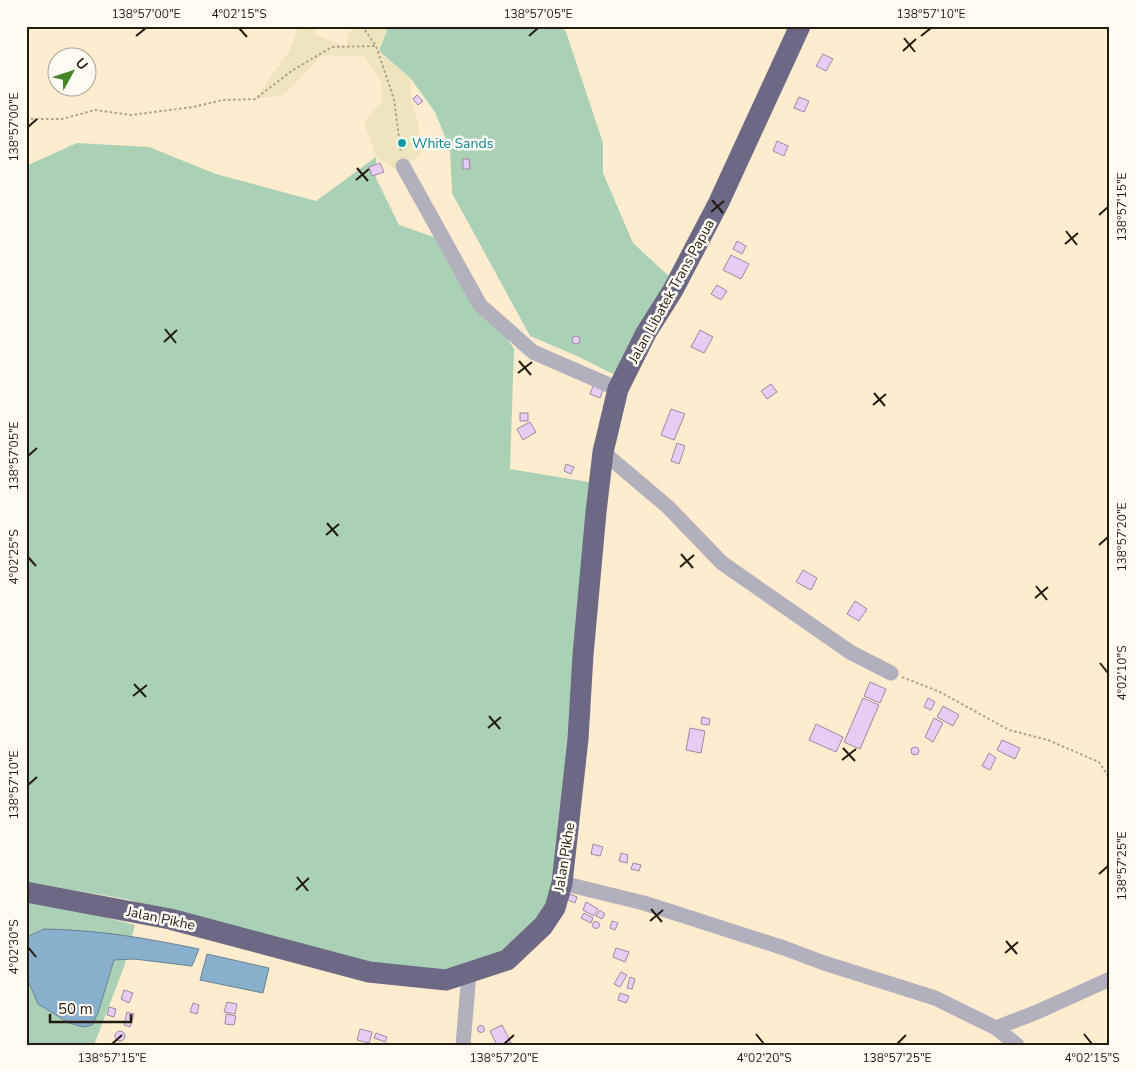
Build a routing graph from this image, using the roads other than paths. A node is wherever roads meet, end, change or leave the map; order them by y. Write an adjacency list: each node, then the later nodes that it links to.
1 (800, 26): 3 (highway, Jalan Libatek Trans Papua)
2 (402, 166): 3 (street)
3 (618, 389): 4 (highway, Jalan Libatek Trans Papua)
4 (603, 452): 5 (street); 6 (highway, Jalan Pikhe)
5 (891, 673)
6 (562, 883): 8 (highway, Jalan Pikhe); 10 (street)
7 (26, 892): 8 (highway, Jalan Pikhe)
8 (469, 973): 11 (street)
9 (1110, 979): 10 (street)
10 (996, 1028): 12 (street)
11 (463, 1045)
12 (1017, 1045)

